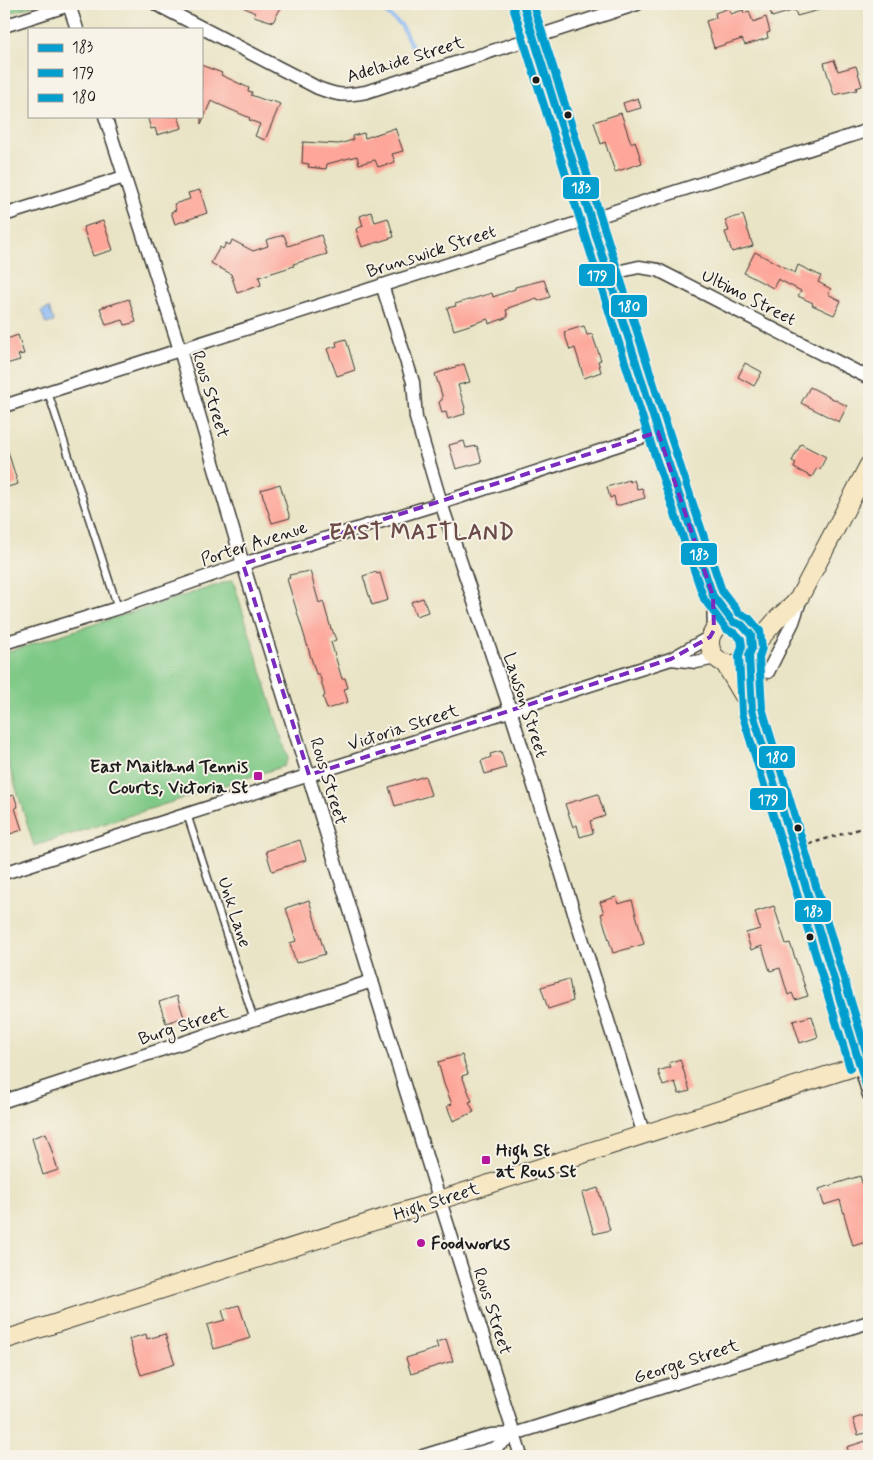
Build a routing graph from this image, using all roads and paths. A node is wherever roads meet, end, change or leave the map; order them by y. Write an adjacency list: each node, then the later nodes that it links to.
1 (70, 4): 5 (street); 6 (street)
2 (156, 4): 7 (street, Adelaide Street)
3 (523, 4): 7 (street)
4 (637, 4): 7 (street, Adelaide Street)
5 (4, 26)
6 (77, 28)
7 (533, 37): 12 (street)
8 (106, 118): 10 (street, Rous Street)
9 (869, 130): 12 (street, Brunswick Street)
10 (124, 177): 11 (street); 15 (street, Rous Street)
11 (4, 215)
12 (591, 218): 13 (street); 14 (street, Brunswick Street)
13 (608, 274): 16 (street, Ultimo Street); 19 (street)
14 (382, 285): 15 (street, Brunswick Street); 21 (street, Lawson Street)
15 (180, 350): 17 (street, Brunswick Street); 22 (street, Rous Street)
16 (869, 378)
17 (48, 392): 18 (street, Brunswick Street); 25 (lane)
18 (4, 406)
19 (658, 432): 21 (street, Porter Avenue); 24 (street)
20 (869, 465): 23 (main road)
21 (440, 503): 22 (street, Porter Avenue); 35 (street, Lawson Street)
22 (243, 564): 25 (street, Porter Avenue); 36 (street, Rous Street)
23 (804, 588): 26 (main road); 33 (street)
24 (713, 596): 27 (street); 28 (street)
25 (118, 608): 29 (street, Porter Avenue)
26 (778, 618): 27 (main road); 30 (main road)
27 (738, 623): 28 (main road); 30 (main road)
28 (712, 633): 31 (street, Victoria Street); 32 (main road)
29 (4, 643)
30 (750, 651): 32 (main road); 34 (main road)
31 (671, 659): 32 (street, Victoria Street); 35 (street, Victoria Street)
32 (720, 661): 34 (main road)
33 (768, 672)
34 (752, 710): 39 (main road)
35 (510, 711): 36 (street, Victoria Street); 46 (street, Lawson Street)
36 (309, 775): 37 (street, Victoria Street); 41 (street, Rous Street)
37 (187, 814): 40 (street, Victoria Street); 42 (lane, Unk Lane)
38 (869, 826): 39 (path)
39 (794, 849): 43 (main road)
40 (4, 873)
41 (372, 982): 42 (street, Burg Street); 47 (street, Rous Street)
42 (254, 1020): 45 (street, Burg Street)
43 (865, 1064): 44 (street); 46 (main road, High Street)
44 (869, 1095)
45 (4, 1101)
46 (644, 1135): 47 (main road, High Street)
47 (440, 1199): 49 (main road, High Street); 50 (street, Rous Street)
48 (869, 1322): 50 (street, George Street)
49 (4, 1340)
50 (514, 1434): 51 (street, George Street); 52 (street, George Street); 53 (street, Rous Street)
51 (423, 1456)
52 (468, 1456)
53 (521, 1456)

